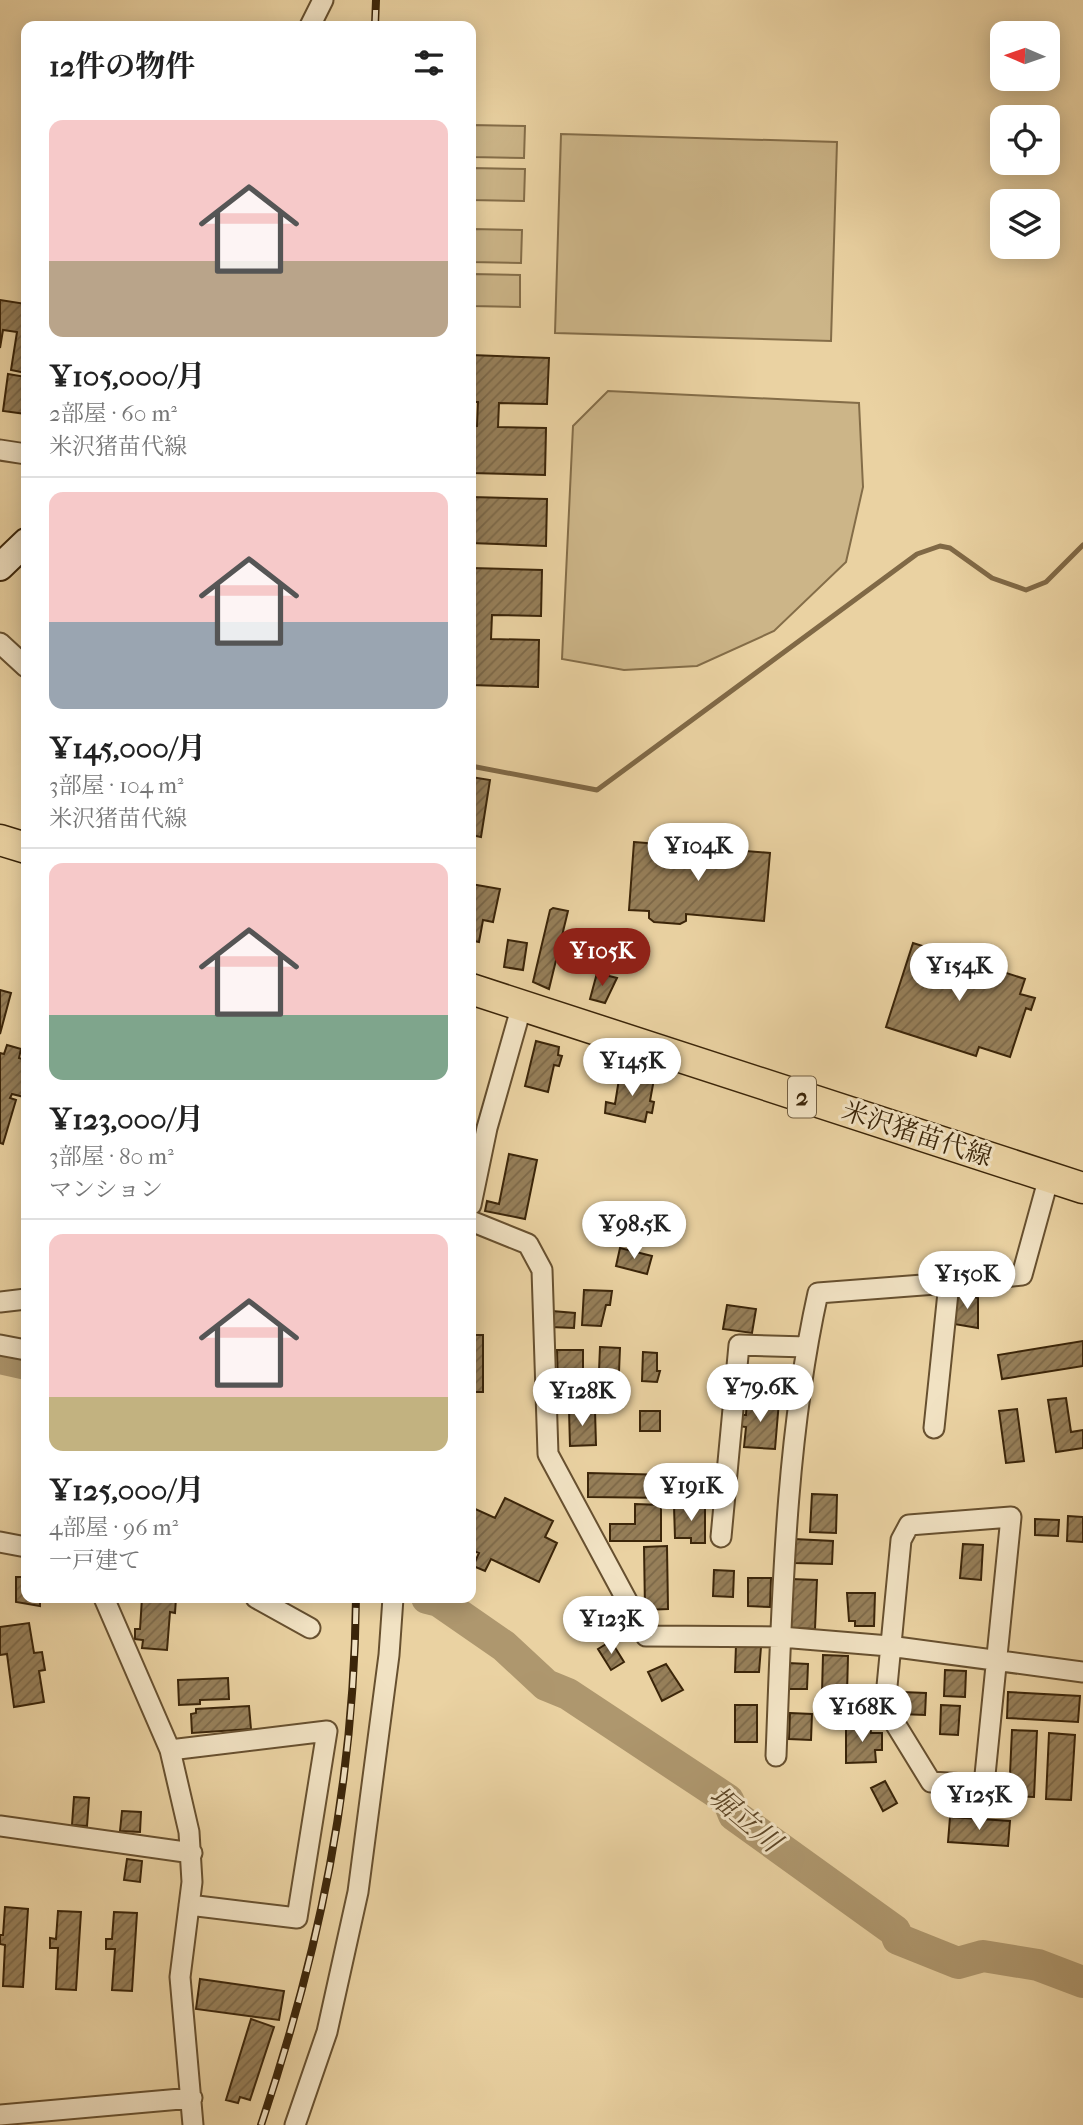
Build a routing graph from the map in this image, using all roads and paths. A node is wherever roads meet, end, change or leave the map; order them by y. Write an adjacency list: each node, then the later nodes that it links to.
1 (323, 0): 2 (street)
2 (312, 21)
3 (0, 450): 4 (street)
4 (21, 453)
5 (21, 547): 6 (street)
6 (0, 567)
7 (0, 643): 8 (street)
8 (21, 662)
9 (0, 840): 10 (main road)
10 (21, 846)
11 (476, 991): 12 (main road, 米沢猪苗代線 / 2)
12 (522, 1005): 13 (main road, 米沢猪苗代線 / 2); 14 (street)
13 (1049, 1177): 15 (main road, 米沢猪苗代線 / 2); 17 (street)
14 (476, 1181)
15 (1083, 1188)
16 (476, 1223): 31 (street)
17 (949, 1283): 21 (street); 23 (street)
18 (21, 1300): 19 (street)
19 (0, 1302)
20 (0, 1345): 22 (street)
21 (807, 1347): 24 (street); 31 (street)
22 (21, 1349)
23 (934, 1428)
24 (721, 1537)
25 (0, 1542): 26 (street)
26 (21, 1546)
27 (106, 1603): 35 (street)
28 (265, 1603): 30 (street)
29 (393, 1603): 43 (street)
30 (310, 1628)
31 (781, 1637): 32 (street); 36 (street)
32 (889, 1646): 33 (street); 33 (street); 33 (street)
33 (996, 1659): 34 (street)
34 (1083, 1672)
35 (170, 1749): 38 (street); 39 (street)
36 (776, 1756)
37 (0, 1826): 38 (street)
38 (192, 1853): 39 (street)
39 (189, 1905): 40 (street)
40 (192, 2098): 41 (street); 42 (street)
41 (0, 2115)
42 (193, 2125)
43 (295, 2125)

